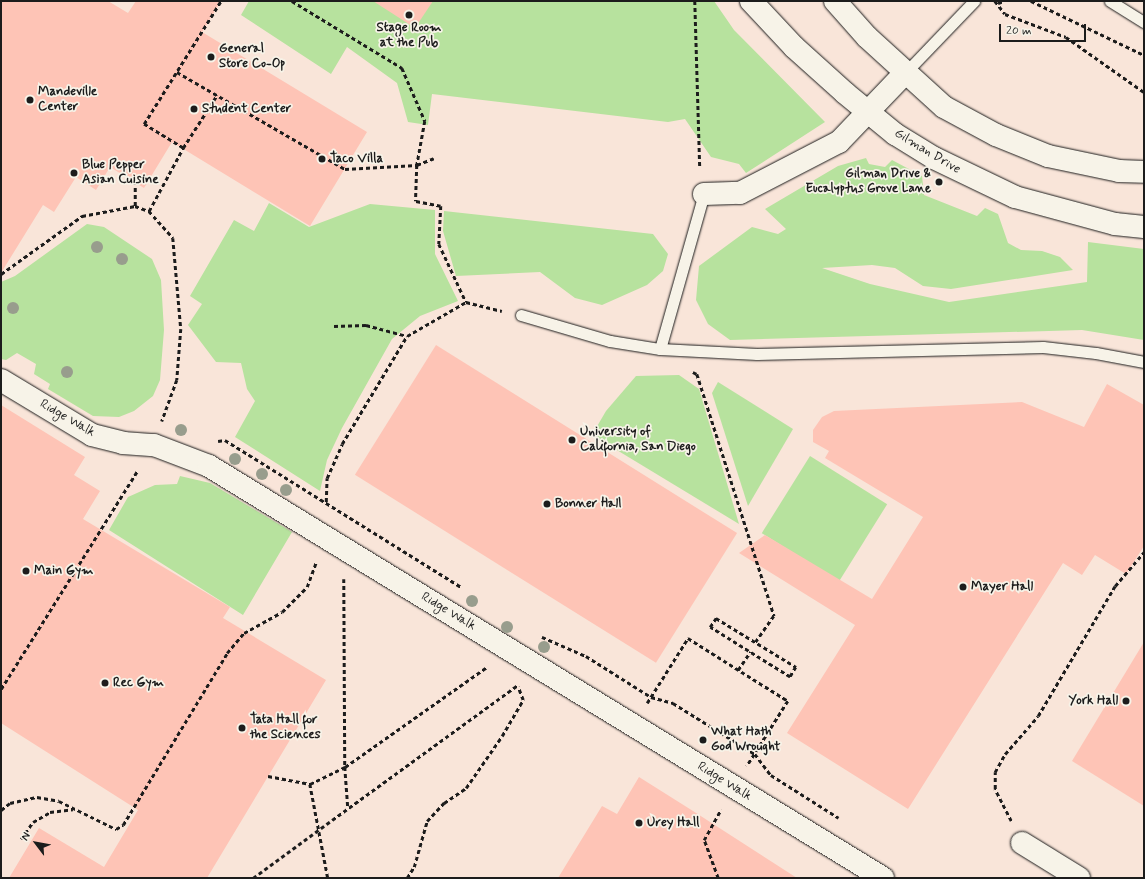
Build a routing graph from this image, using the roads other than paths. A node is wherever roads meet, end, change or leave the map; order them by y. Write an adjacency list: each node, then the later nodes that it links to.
1 (751, 1): 7 (street, Gilman Drive)
2 (836, 1): 6 (street)
3 (974, 1): 6 (lane)
4 (1110, 1): 5 (lane)
5 (1144, 22)
6 (905, 73): 7 (street); 8 (street)
7 (869, 112): 9 (street); 10 (street, Gilman Drive)
8 (1144, 172)
9 (704, 194): 12 (lane)
10 (1144, 227)
11 (520, 315): 12 (lane)
12 (660, 349): 13 (lane)
13 (1144, 362)
14 (1, 380): 16 (street, Ridge Walk)
15 (1022, 843): 17 (street)
16 (883, 878)
17 (1079, 878)

